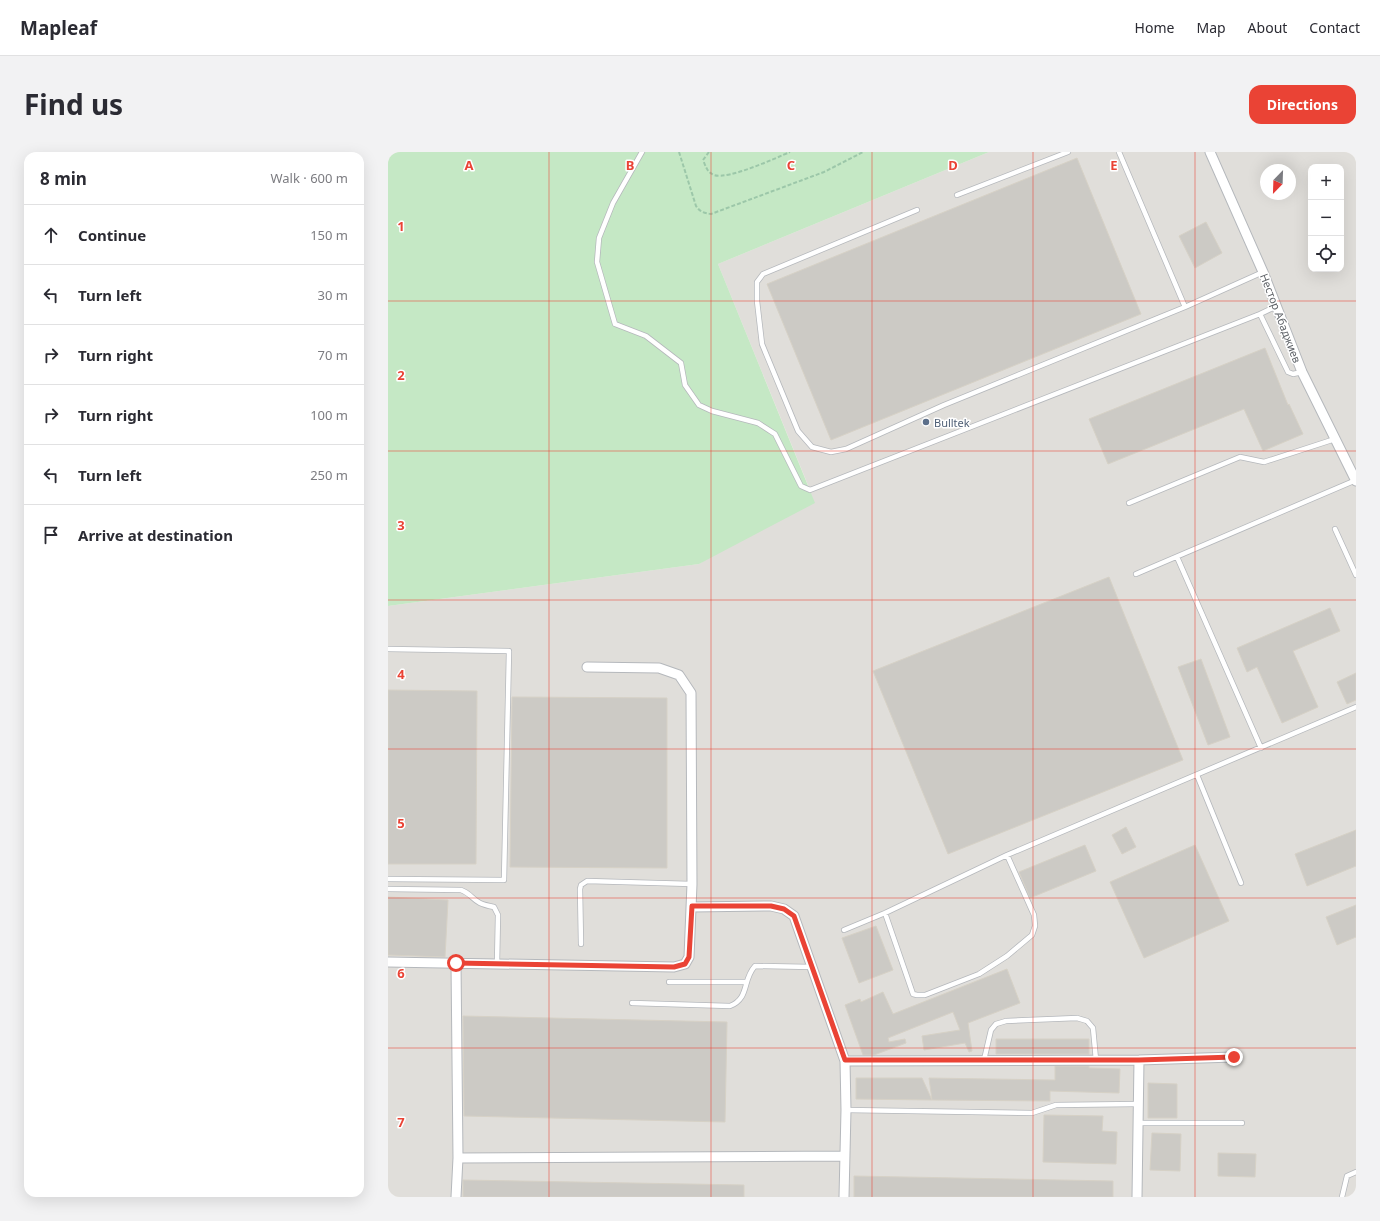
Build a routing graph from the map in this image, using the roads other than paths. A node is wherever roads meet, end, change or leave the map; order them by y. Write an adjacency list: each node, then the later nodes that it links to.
1 (642, 152): 10 (lane)
2 (1068, 152): 5 (lane)
3 (1119, 152): 9 (lane)
4 (1210, 152): 7 (street, Нестор Абаджиев)
5 (957, 195)
6 (917, 210): 9 (lane)
7 (1263, 272): 8 (street, Нестор Абаджиев); 9 (lane)
8 (1277, 306): 10 (lane); 11 (street, Нестор Абаджиев)
9 (1185, 307)
10 (1260, 314): 11 (lane)
11 (1302, 372): 12 (street, Нестор Абаджиев)
12 (1335, 439): 13 (street, Нестор Абаджиев); 14 (lane)
13 (1356, 481): 16 (lane)
14 (1130, 504)
15 (1336, 529): 18 (lane)
16 (1177, 557): 17 (lane); 22 (lane)
17 (1136, 574)
18 (1356, 575)
19 (388, 649): 25 (lane)
20 (587, 667): 27 (street)
21 (1356, 708): 22 (lane)
22 (1261, 748): 23 (lane)
23 (1197, 775): 24 (lane); 26 (lane)
24 (1007, 855): 30 (lane); 30 (lane)
25 (388, 879)
26 (1241, 883)
27 (692, 884): 29 (street); 32 (lane)
28 (388, 889): 35 (lane)
29 (692, 906): 35 (street); 36 (street)
30 (885, 913): 31 (lane)
31 (844, 930)
32 (581, 944)
33 (388, 962): 34 (street)
34 (456, 963): 35 (street); 50 (street)
35 (497, 964)
36 (812, 967): 38 (lane); 41 (street)
37 (669, 982): 38 (lane)
38 (747, 982): 39 (lane)
39 (632, 1003)
40 (1234, 1057): 44 (street)
41 (845, 1060): 42 (street); 46 (street)
42 (984, 1060): 43 (street); 43 (lane)
43 (1096, 1060): 44 (street)
44 (1139, 1060): 45 (street)
45 (1138, 1104): 46 (lane); 47 (street)
46 (846, 1110): 49 (street)
47 (1138, 1123): 48 (lane); 54 (street)
48 (1242, 1123)
49 (845, 1156): 50 (street); 53 (street)
50 (458, 1158): 52 (street)
51 (1356, 1172): 55 (lane)
52 (456, 1197)
53 (844, 1197)
54 (1136, 1197)
55 (1342, 1197)

